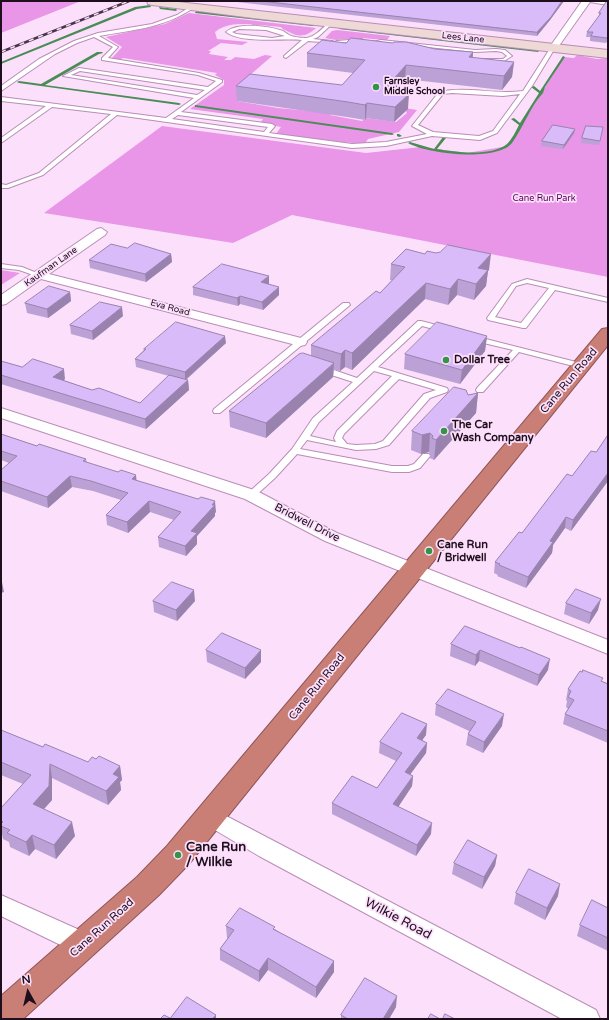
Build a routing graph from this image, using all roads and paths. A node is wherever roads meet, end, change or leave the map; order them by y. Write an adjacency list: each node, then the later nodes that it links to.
1 (148, 1): 5 (street, Lees Lane); 6 (street, Lees Lane)
2 (586, 1): 15 (street)
3 (593, 1): 4 (street)
4 (608, 3)
5 (190, 8): 6 (street, Lees Lane); 8 (lane)
6 (319, 21): 7 (street, Lees Lane)
7 (331, 23): 10 (lane); 15 (street, Lees Lane)
8 (95, 36): 19 (lane); 20 (lane)
9 (287, 37): 9 (lane); 10 (lane)
10 (309, 39): 12 (lane); 17 (lane)
11 (381, 41): 12 (lane); 13 (lane); 18 (lane)
12 (337, 42): 13 (lane)
13 (364, 45): 14 (lane)
14 (380, 47)
15 (553, 48): 16 (street, Lees Lane); 21 (lane)
16 (608, 54)
17 (286, 57)
18 (474, 58)
19 (1, 89)
20 (210, 89): 22 (lane); 22 (lane)
21 (524, 92): 29 (lane); 29 (lane)
22 (198, 97): 25 (lane)
23 (1, 99): 24 (lane)
24 (51, 105): 26 (lane); 30 (lane)
25 (177, 112): 27 (lane); 28 (lane)
26 (116, 113): 27 (lane); 31 (lane)
27 (167, 120): 28 (lane)
28 (265, 134): 29 (lane)
29 (432, 134)
30 (1, 141)
31 (1, 186)
32 (101, 232): 34 (street, Kaufman Lane)
33 (1, 266): 34 (lane)
34 (39, 275): 37 (street, Kaufman Lane); 42 (street, Eva Road)
35 (553, 288): 35 (lane); 36 (lane)
36 (608, 300)
37 (1, 301)
38 (346, 305): 42 (lane)
39 (450, 331): 46 (lane)
40 (608, 333): 45 (highway, Cane Run Road)
41 (465, 335): 43 (lane)
42 (300, 342): 50 (lane)
43 (518, 349): 45 (lane); 49 (lane)
44 (313, 366): 48 (lane)
45 (581, 366): 57 (highway, Cane Run Road)
46 (373, 368): 47 (lane); 48 (lane)
47 (398, 375): 53 (lane); 53 (lane)
48 (359, 381): 52 (lane)
49 (480, 390)
50 (217, 411)
51 (1, 413): 56 (street, Bridwell Drive)
52 (304, 437): 53 (lane); 54 (lane)
53 (345, 446)
54 (296, 451): 55 (lane); 56 (lane)
55 (426, 456)
56 (251, 495): 57 (street, Bridwell Drive)
57 (413, 570): 58 (street, Bridwell Drive); 59 (highway, Cane Run Road)
58 (608, 647)
59 (211, 817): 61 (highway, Cane Run Road); 63 (street, Wilkie Road)
60 (1, 905): 61 (street)
61 (84, 944): 62 (highway, Cane Run Road)
62 (1, 1017)
63 (587, 1019)

